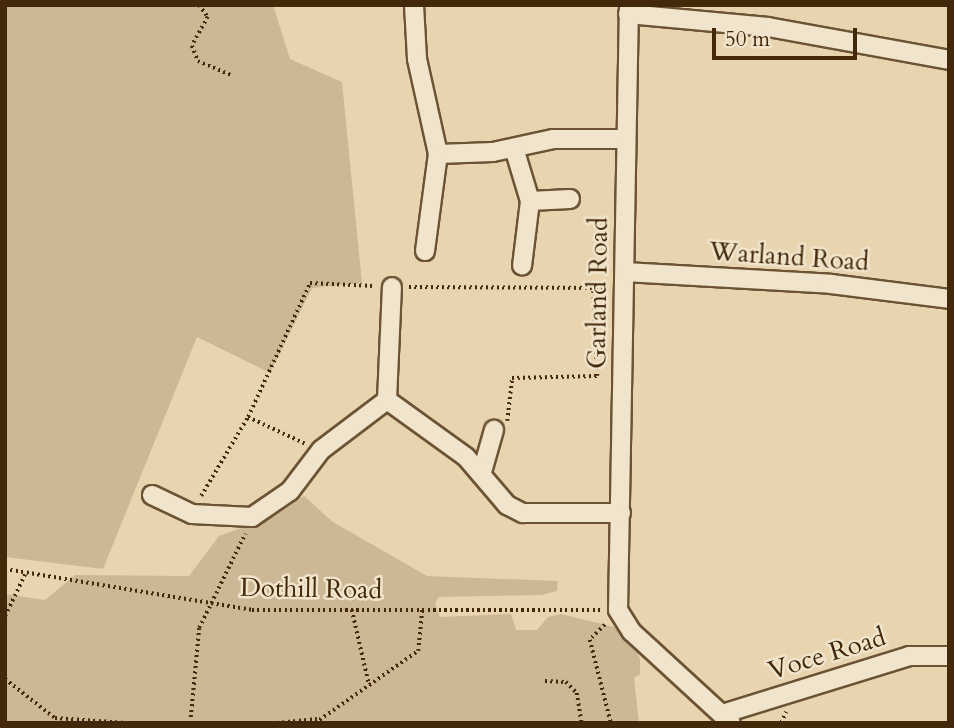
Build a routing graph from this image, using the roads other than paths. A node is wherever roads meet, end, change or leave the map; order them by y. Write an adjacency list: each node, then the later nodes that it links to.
1 (414, 5): 6 (street)
2 (629, 9): 3 (street); 4 (street, Garland Road)
3 (949, 60)
4 (625, 139): 5 (street); 11 (street, Garland Road)
5 (514, 148): 6 (street); 8 (street)
6 (438, 154): 9 (street)
7 (570, 199): 8 (street)
8 (530, 201): 10 (street)
9 (425, 251)
10 (522, 266)
11 (625, 272): 13 (street, Warland Road); 18 (street, Garland Road)
12 (392, 287): 14 (street)
13 (949, 299)
14 (387, 400): 16 (street); 17 (street)
15 (494, 430): 16 (street)
16 (482, 472): 18 (street)
17 (152, 495)
18 (621, 513): 20 (street, Garland Road)
19 (949, 656): 20 (street, Voce Road)
20 (727, 719)

